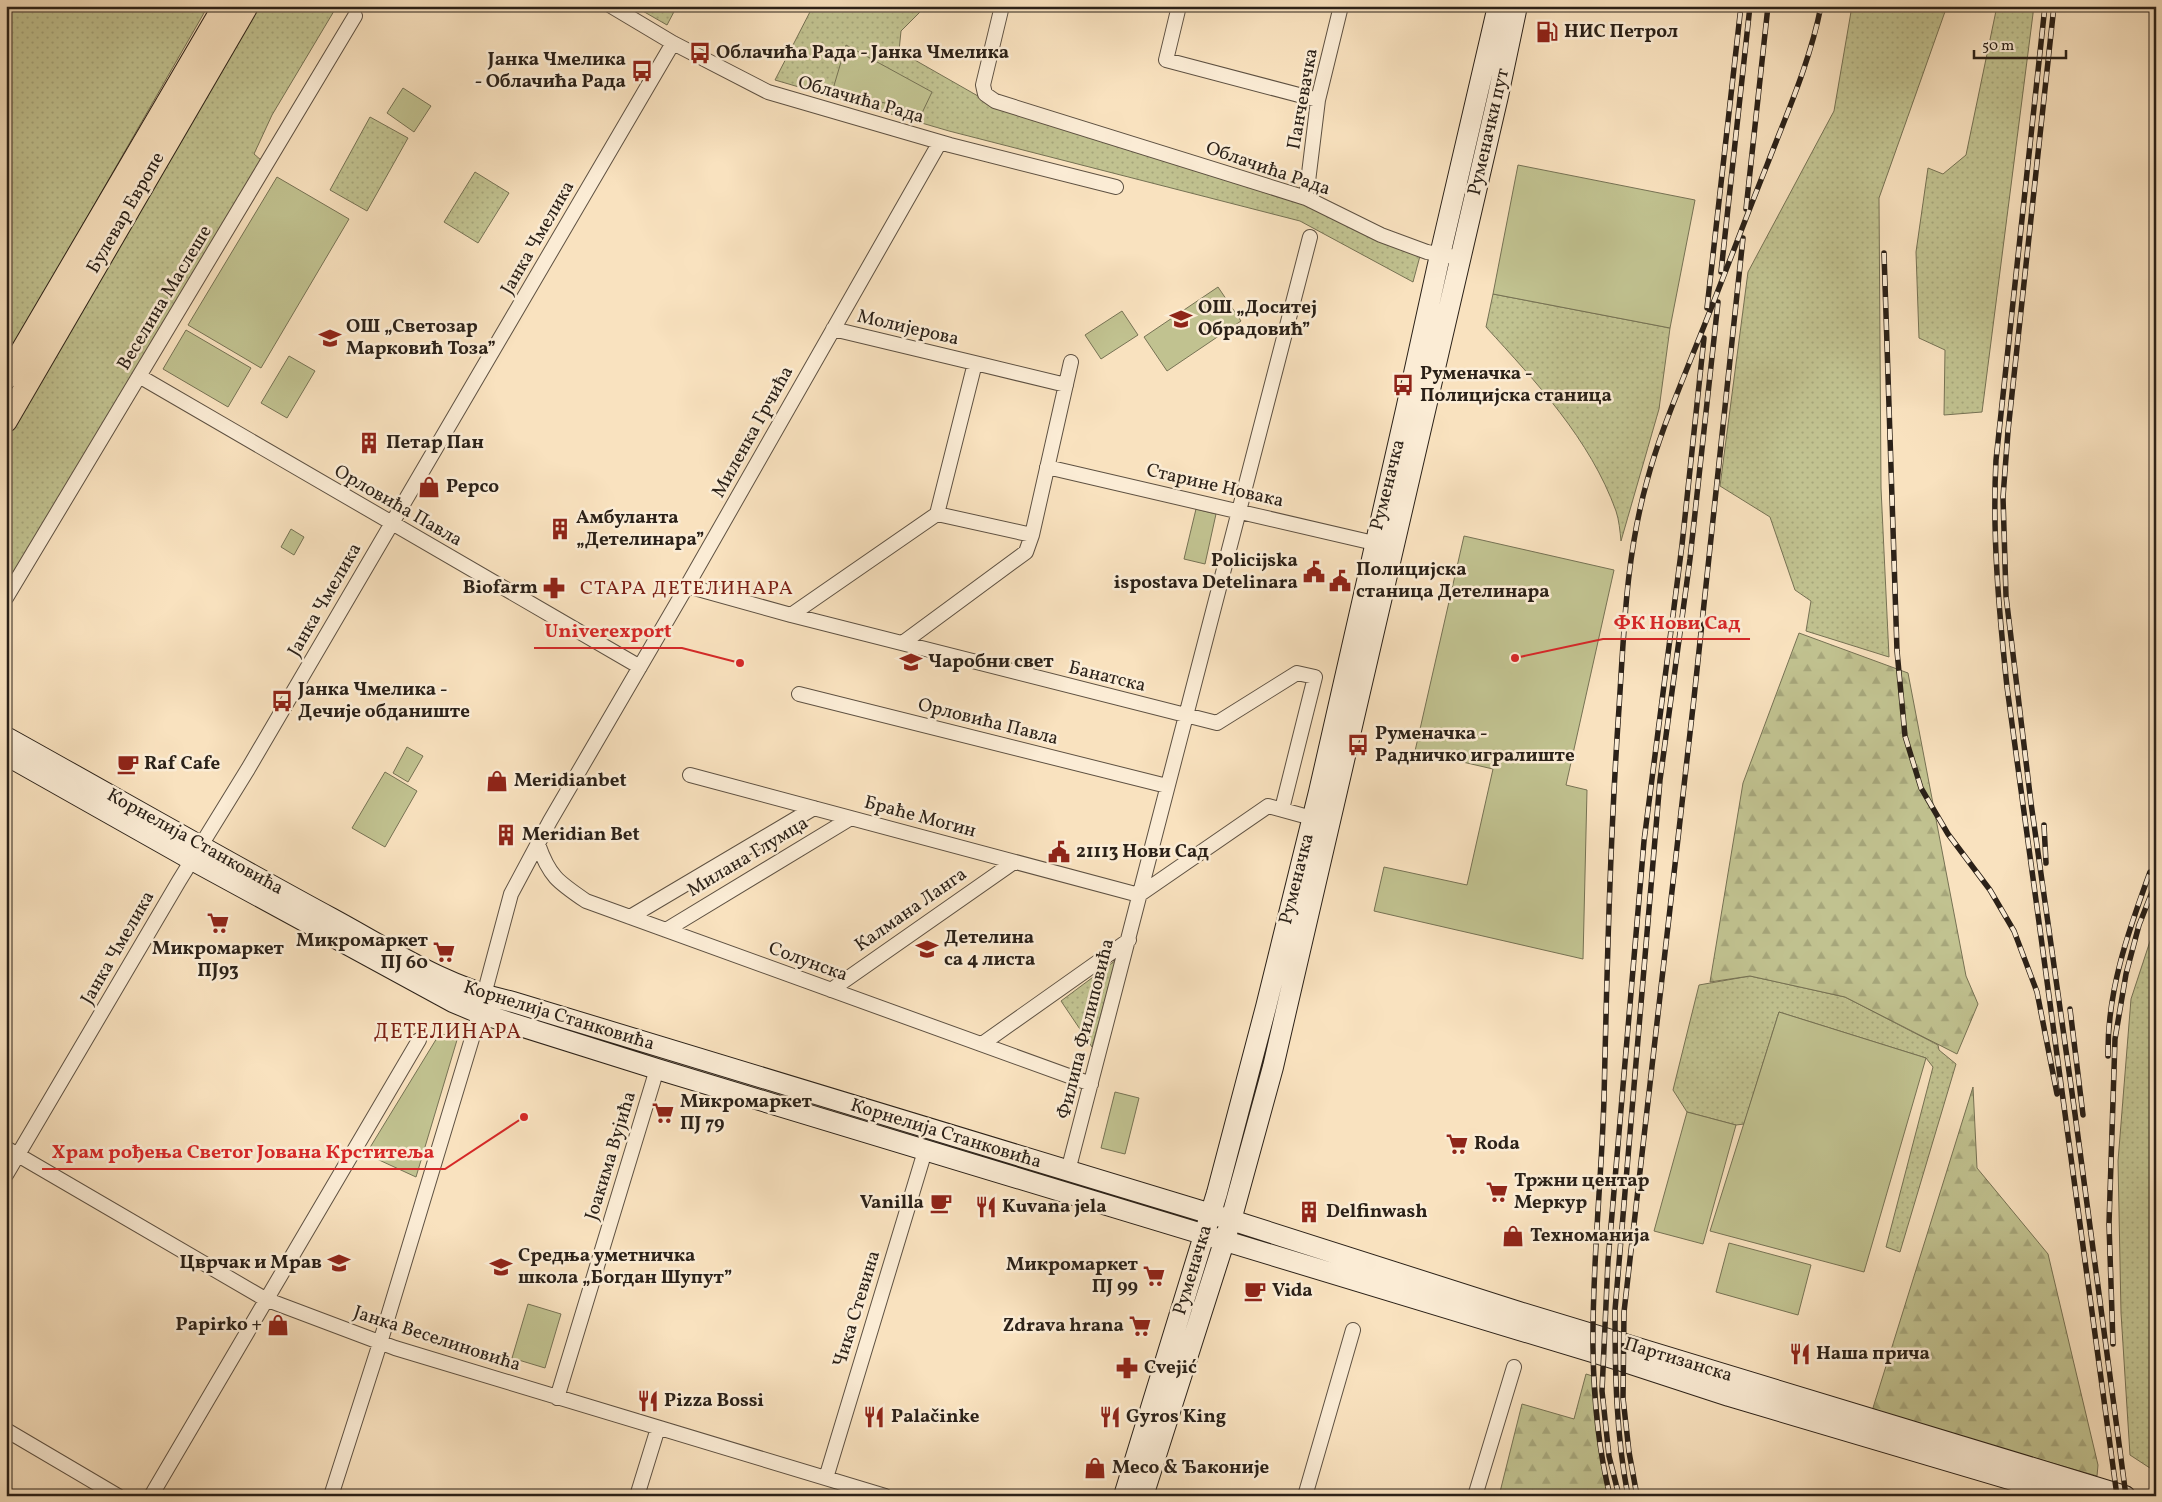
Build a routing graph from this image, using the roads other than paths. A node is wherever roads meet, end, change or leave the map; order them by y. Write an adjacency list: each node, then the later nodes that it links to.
1 (224, 6): 22 (main road, Булевар Европе)
2 (247, 6): 24 (main road, Булевар Европе)
3 (611, 6): 10 (street, Облачића Рада)
4 (1002, 6): 14 (street, Облачића Рада)
5 (1179, 6): 11 (street)
6 (1341, 6): 11 (street, Панчевачка)
7 (1498, 6): 16 (main road, Руменачки пут)
8 (1517, 6): 17 (main road, Руменачки пут)
9 (355, 16): 21 (street, Веселина Маслеше)
10 (674, 43): 12 (street, Облачића Рада); 28 (street, Јанка Чмелика)
11 (1318, 100): 14 (street, Панчевачка)
12 (940, 142): 13 (street, Облачића Рада); 18 (street, Миленка Грчића)
13 (1116, 187)
14 (1306, 198): 16 (street, Облачића Рада)
15 (1310, 237): 26 (street, Филипа Филиповића)
16 (1440, 254): 17 (street, Облачића Рада); 30 (main road, Руменачка)
17 (1460, 258): 64 (main road, Руменачка)
18 (833, 329): 20 (street, Молијерова); 31 (street, Миленка Грчића)
19 (1071, 362): 23 (street)
20 (975, 363): 23 (street); 27 (street)
21 (139, 376): 28 (street, Орловића Павла); 32 (street, Веселина Маслеше)
22 (6, 378)
23 (1066, 384): 25 (street)
24 (6, 421)
25 (1047, 467): 26 (street, Старине Новака); 29 (street)
26 (1238, 510): 30 (street, Старине Новака); 37 (street, Филипа Филиповића)
27 (937, 514): 29 (street); 33 (street)
28 (392, 524): 35 (street, Орловића Павла); 47 (street, Јанка Чмелика)
29 (1032, 535): 34 (street)
30 (1374, 543): 45 (main road, Руменачка)
31 (688, 586): 33 (street, Банатска); 35 (street, Миленка Грчића)
32 (6, 598)
33 (791, 615): 34 (street, Банатска)
34 (904, 642): 37 (street, Банатска)
35 (640, 667): 46 (street, Миленка Грчића)
36 (799, 694): 41 (street, Орловића Павла)
37 (1185, 716): 41 (street, Филипа Филиповића); 43 (street, Руменачка)
38 (6, 737): 47 (main road, Корнелија Станковића)
39 (6, 755): 47 (main road, Корнелија Станковића)
40 (690, 775): 42 (street, Браће Могин)
41 (1167, 786): 49 (street, Филипа Филиповића)
42 (814, 808): 44 (street, Браће Могин); 50 (street, Милана Глумца)
43 (1282, 810): 45 (street); 49 (street)
44 (851, 818): 48 (street, Браће Могин); 51 (street, Милана Глумца)
45 (1312, 818): 63 (main road, Руменачка)
46 (538, 844): 50 (street, Солунска); 54 (street, Миленка Грчића)
47 (197, 853): 54 (main road, Корнелија Станковића); 60 (street, Јанка Чмелика)
48 (1014, 862): 49 (street, Браће Могин); 53 (street, Калмана Ланга)
49 (1139, 895): 52 (street, Филипа Филиповића)
50 (630, 917): 51 (street, Солунска)
51 (666, 930): 53 (street, Солунска)
52 (1128, 940): 56 (street); 58 (street, Филипа Филиповића)
53 (831, 990): 56 (street, Солунска)
54 (481, 1004): 57 (main road, Корнелија Станковића); 61 (main road, Корнелија Станковића); 69 (street, Миленка Грчића)
55 (419, 1040): 67 (street)
56 (982, 1044): 58 (street, Солунска)
57 (657, 1069): 59 (main road, Корнелија Станковића); 71 (street, Јоакима Вујића)
58 (1091, 1084): 61 (street, Филипа Филиповића)
59 (924, 1151): 65 (main road, Корнелија Станковића); 74 (street, Чика Стевина)
60 (12, 1152): 62 (street, Јанка Чмелика); 67 (street, Јанка Веселиновића)
61 (1068, 1172): 63 (main road, Корнелија Станковића)
62 (6, 1174)
63 (1211, 1214): 64 (main road, Партизанска); 65 (main road, Руменачка)
64 (1231, 1220): 66 (main road, Руменачка); 85 (main road, Партизанска)
65 (1203, 1236): 66 (main road, Корнелија Станковића); 80 (main road, Руменачка)
66 (1225, 1242): 81 (main road, Руменачка); 84 (main road, Партизанска)
67 (265, 1299): 69 (street, Јанка Веселиновића); 76 (street)
68 (1353, 1330): 82 (street)
69 (380, 1343): 71 (street, Јанка Веселиновића); 77 (street, Миленка Грчића)
70 (1514, 1368): 83 (street)
71 (557, 1398): 72 (street, Јанка Веселиновића)
72 (658, 1428): 74 (street, Јанка Веселиновића); 78 (street)
73 (6, 1430): 75 (street)
74 (826, 1478): 79 (street, Јанка Веселиновића)
75 (118, 1496)
76 (151, 1496)
77 (331, 1496)
78 (637, 1496)
79 (886, 1496)
80 (1124, 1496)
81 (1143, 1496)
82 (1305, 1496)
83 (1475, 1496)
84 (2067, 1496)
85 (2125, 1496)

